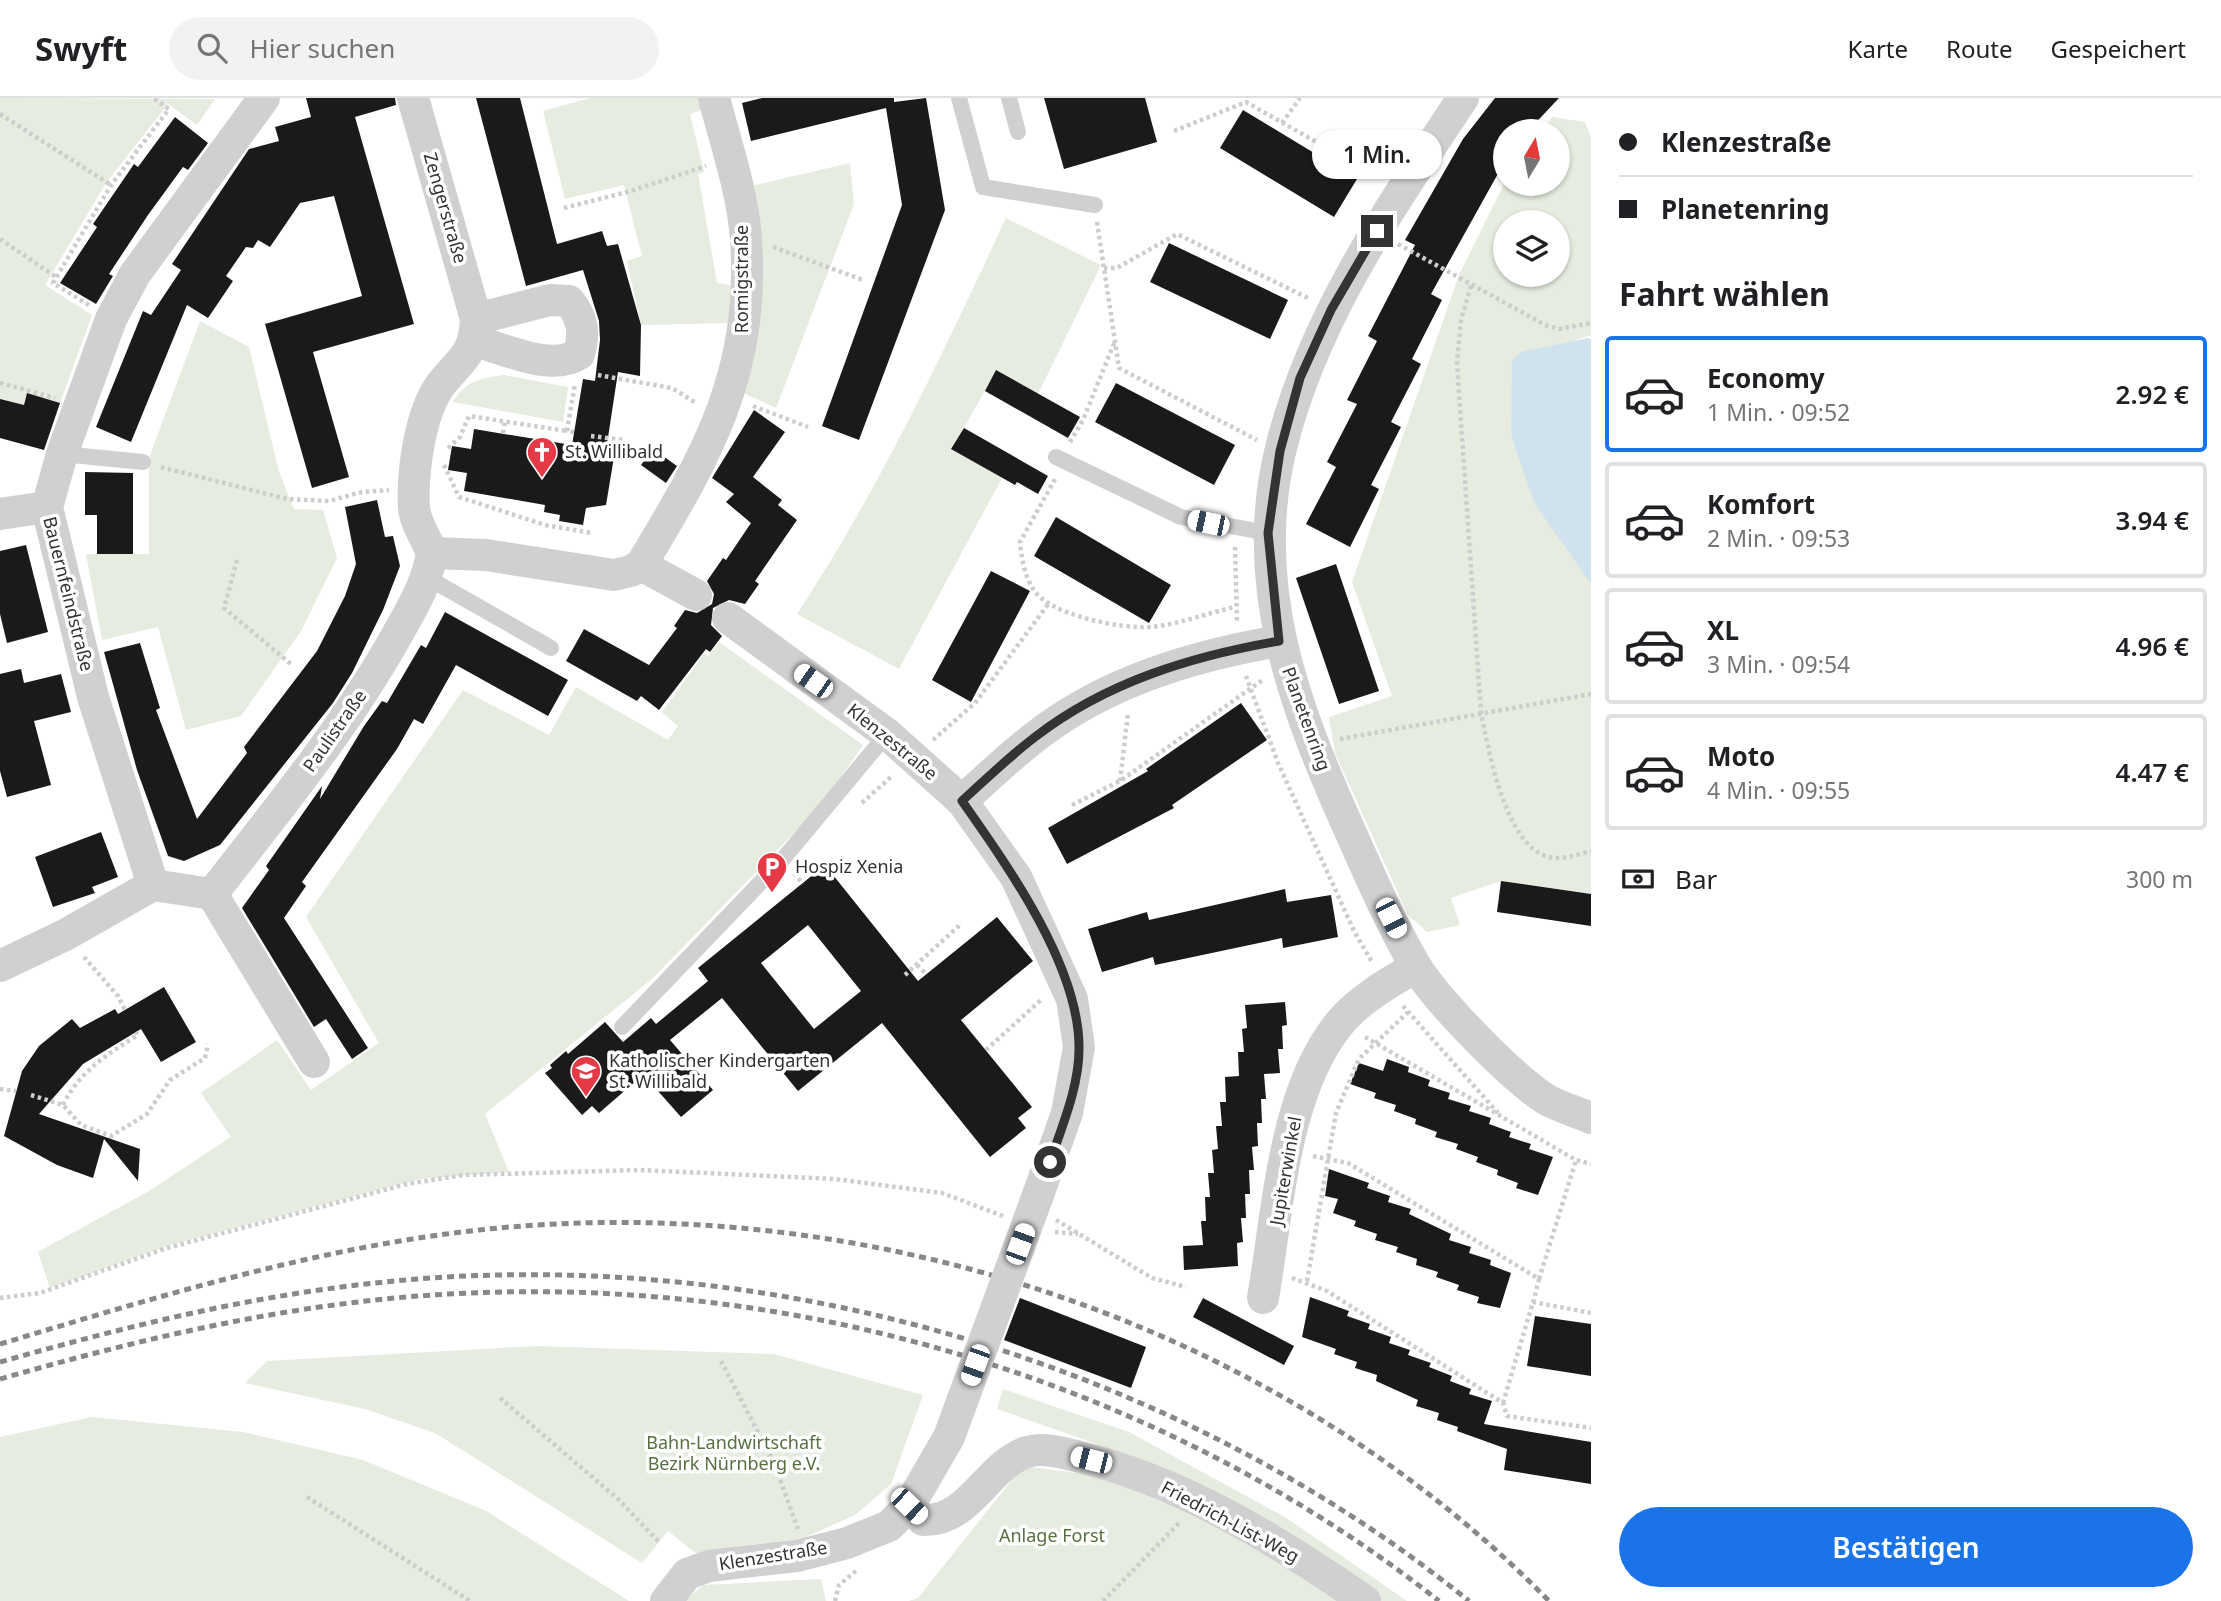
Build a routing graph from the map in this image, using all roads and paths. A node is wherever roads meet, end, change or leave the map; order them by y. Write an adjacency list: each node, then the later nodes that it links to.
1 (153, 98): 16 (path)
2 (264, 98): 28 (street, Bauernfeindstraße)
3 (413, 98): 49 (street, Zengerstraße)
4 (714, 98): 21 (street, Romigstraße)
5 (959, 98): 18 (lane)
6 (1009, 98): 12 (lane)
7 (1300, 98): 10 (path)
8 (1464, 98): 15 (street, Planetenring)
9 (0, 114): 16 (path)
10 (1282, 123): 11 (path); 15 (path)
11 (1174, 131)
12 (1018, 132)
13 (1383, 164): 15 (path)
14 (697, 170): 19 (path)
15 (1389, 183): 17 (path); 20 (street, Planetenring)
16 (111, 186): 24 (path)
17 (1369, 188)
18 (1095, 205): 23 (path)
19 (564, 208)
20 (1377, 231): 26 (path); 27 (street, Planetenring)
21 (746, 237): 25 (path); 36 (street, Romigstraße)
22 (0, 239): 24 (path)
23 (1104, 268): 27 (path); 30 (path)
24 (56, 277): 28 (path)
25 (863, 280)
26 (1471, 286): 29 (path); 69 (path)
27 (1314, 301): 44 (street, Planetenring)
28 (111, 319): 34 (street, Bauernfeindstraße)
29 (1591, 323)
30 (1115, 341): 44 (path); 46 (path)
31 (598, 375): 36 (path)
32 (568, 380): 37 (path)
33 (0, 383): 34 (path)
34 (79, 405): 45 (street, Bauernfeindstraße)
35 (750, 405): 38 (path)
36 (720, 418): 56 (street, Romigstraße)
37 (505, 421): 40 (path); 42 (path)
38 (808, 427)
39 (1258, 427): 44 (path)
40 (503, 433)
41 (592, 436): 43 (path)
42 (460, 437)
43 (624, 440)
44 (1262, 447): 54 (street, Planetenring)
45 (62, 454): 47 (lane); 50 (street, Bauernfeindstraße)
46 (1061, 459): 52 (lane); 59 (path)
47 (144, 462): 49 (path)
48 (449, 477): 53 (path)
49 (415, 489): 57 (street, Zengerstraße)
50 (47, 507): 51 (street); 78 (street, Bauernfeindstraße)
51 (0, 514)
52 (1236, 528): 54 (lane); 60 (path)
53 (592, 533)
54 (1268, 533): 64 (street, Planetenring)
55 (237, 561): 65 (path)
56 (641, 565): 57 (street); 58 (street)
57 (430, 566): 62 (lane); 79 (street, Paulistraße)
58 (696, 596)
59 (1049, 603): 60 (path); 72 (path)
60 (1235, 607): 63 (path)
61 (728, 618): 70 (street, Klenzestraße)
62 (551, 648)
63 (1239, 648): 64 (street); 66 (street); 67 (path)
64 (1282, 652): 67 (path); 71 (street, Planetenring)
65 (292, 665)
66 (1131, 681): 73 (path); 74 (street)
67 (1249, 690): 73 (path); 88 (path)
68 (1591, 694): 69 (path)
69 (1481, 713): 71 (path); 77 (path)
70 (887, 734): 72 (street, Klenzestraße); 92 (lane)
71 (1311, 744): 84 (street, Planetenring)
72 (913, 757): 74 (street, Klenzestraße); 75 (path)
73 (1120, 781): 76 (path)
74 (962, 801): 85 (street, Klenzestraße)
75 (862, 803)
76 (1072, 805)
77 (1591, 851)
78 (153, 885): 79 (street); 81 (street)
79 (212, 894): 97 (street)
80 (962, 923): 82 (path)
81 (65, 935): 83 (street); 89 (path)
82 (917, 965): 86 (path); 87 (path)
83 (0, 966)
84 (1416, 967): 88 (street, Jupiterwinkel); 103 (street, Planetenring)
85 (1061, 972): 96 (path); 125 (street, Klenzestraße, bridge)
86 (926, 974)
87 (905, 975)
88 (1385, 984): 90 (path); 91 (street, Jupiterwinkel)
89 (126, 1012)
90 (1408, 1012): 94 (path); 102 (path)
91 (1341, 1021): 94 (path); 104 (street, Jupiterwinkel)
92 (622, 1027)
93 (136, 1032): 101 (path)
94 (1374, 1043): 102 (path); 105 (path)
95 (208, 1044): 101 (path)
96 (985, 1050)
97 (314, 1062)
98 (0, 1089): 99 (path)
99 (16, 1091)
100 (31, 1096): 101 (path)
101 (63, 1105)
102 (1498, 1113): 106 (path)
103 (1591, 1118)
104 (1288, 1151): 105 (path); 114 (street, Jupiterwinkel)
105 (1326, 1159): 112 (path); 113 (path)
106 (1576, 1160): 107 (path); 112 (path)
107 (1591, 1164)
108 (1005, 1217): 116 (path)
109 (1073, 1229): 111 (path)
110 (1043, 1230): 111 (path)
111 (1078, 1234): 115 (path)
112 (1539, 1279): 117 (path)
113 (1307, 1282): 114 (path); 121 (path)
114 (1266, 1285)
115 (1186, 1287)
116 (0, 1298)
117 (1533, 1303): 118 (path); 121 (path)
118 (1591, 1313)
119 (722, 1361): 127 (path)
120 (500, 1398): 126 (path)
121 (1503, 1403): 122 (path)
122 (1591, 1429)
123 (307, 1497): 128 (path)
124 (1197, 1501): 125 (street, Friedrich-List-Weg); 130 (path); 131 (street, Friedrich-List-Weg)
125 (909, 1506): 127 (street, Klenzestraße)
126 (659, 1542)
127 (772, 1559): 129 (street, Klenzestraße)
128 (470, 1601)
129 (666, 1601)
130 (1103, 1601)
131 (1365, 1601)

